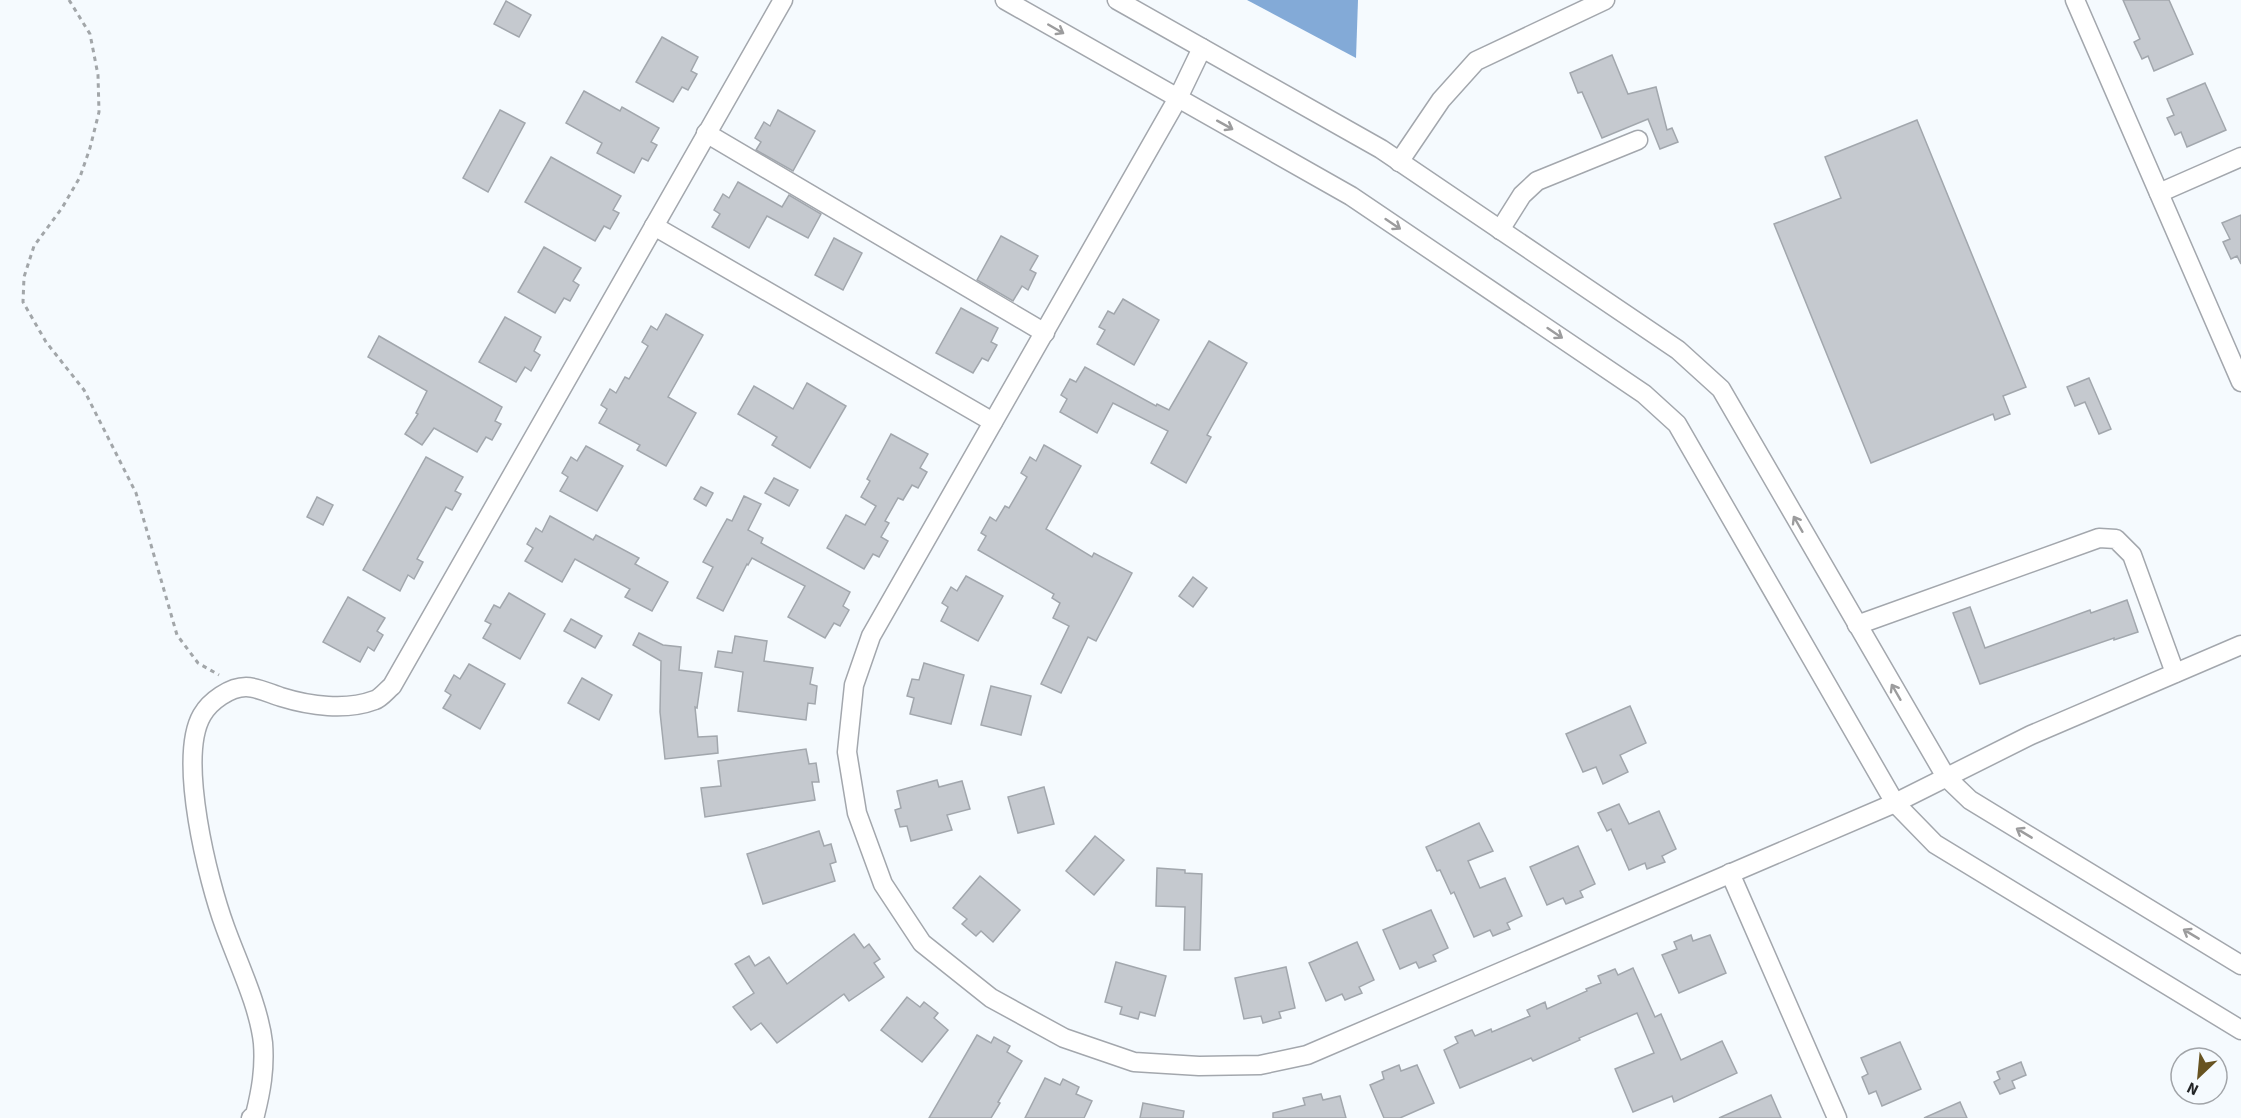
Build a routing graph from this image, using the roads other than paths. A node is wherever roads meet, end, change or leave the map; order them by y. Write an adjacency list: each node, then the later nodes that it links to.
1 (783, 0): 8 (street)
2 (1005, 0): 7 (street, one-way to 7)
3 (1117, 0): 6 (street)
4 (1605, 0): 11 (street)
5 (2075, 0): 12 (street)
6 (1202, 48): 7 (street); 11 (street)
7 (1178, 98): 15 (street); 22 (street, one-way to 22)
8 (706, 133): 13 (street); 15 (street)
9 (1638, 140): 14 (street)
10 (2241, 157): 12 (street)
11 (1399, 162): 14 (street)
12 (2159, 193): 16 (street)
13 (654, 226): 17 (street); 26 (street)
14 (1500, 230): 18 (street, one-way to 14)
15 (1045, 333): 17 (street)
16 (2241, 382)
17 (993, 422): 23 (street)
18 (1857, 625): 20 (street); 21 (street, one-way to 18)
19 (2241, 645): 20 (street)
20 (2175, 673): 21 (street)
21 (1946, 777): 22 (street); 24 (street, one-way to 21)
22 (1895, 803): 23 (street); 25 (street)
23 (1730, 873): 27 (street)
24 (2241, 965)
25 (2239, 1032)
26 (251, 1118)
27 (1837, 1118)

